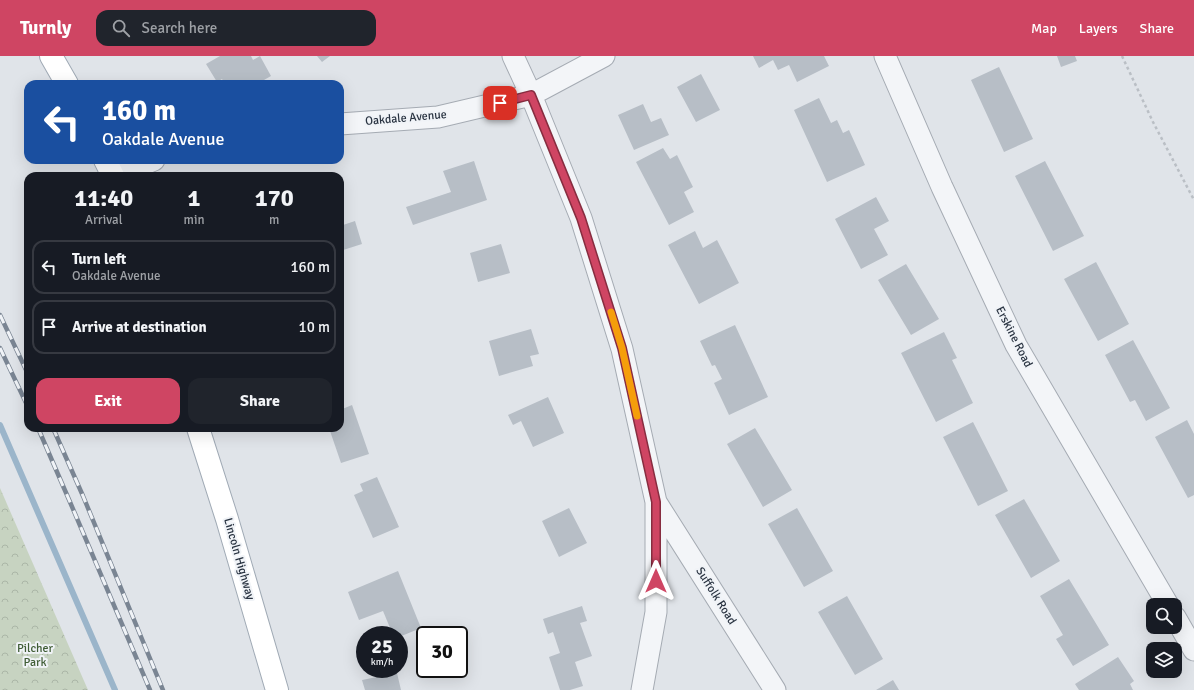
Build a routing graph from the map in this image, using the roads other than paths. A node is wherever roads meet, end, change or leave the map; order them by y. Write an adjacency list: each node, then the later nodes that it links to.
1 (51, 56): 5 (main road)
2 (513, 56): 6 (street)
3 (604, 56): 6 (street, Oakdale Avenue)
4 (885, 56): 12 (street, Erskine Road)
5 (65, 80)
6 (531, 95): 7 (street, Oakdale Avenue); 11 (street)
7 (344, 124)
8 (144, 164): 9 (street)
9 (126, 172)
10 (199, 432): 15 (main road, Lincoln Highway)
11 (656, 502): 16 (street); 17 (street, Suffolk Road)
12 (1164, 598)
13 (1182, 629): 14 (street)
14 (1194, 650)
15 (276, 690)
16 (642, 690)
17 (775, 690)

